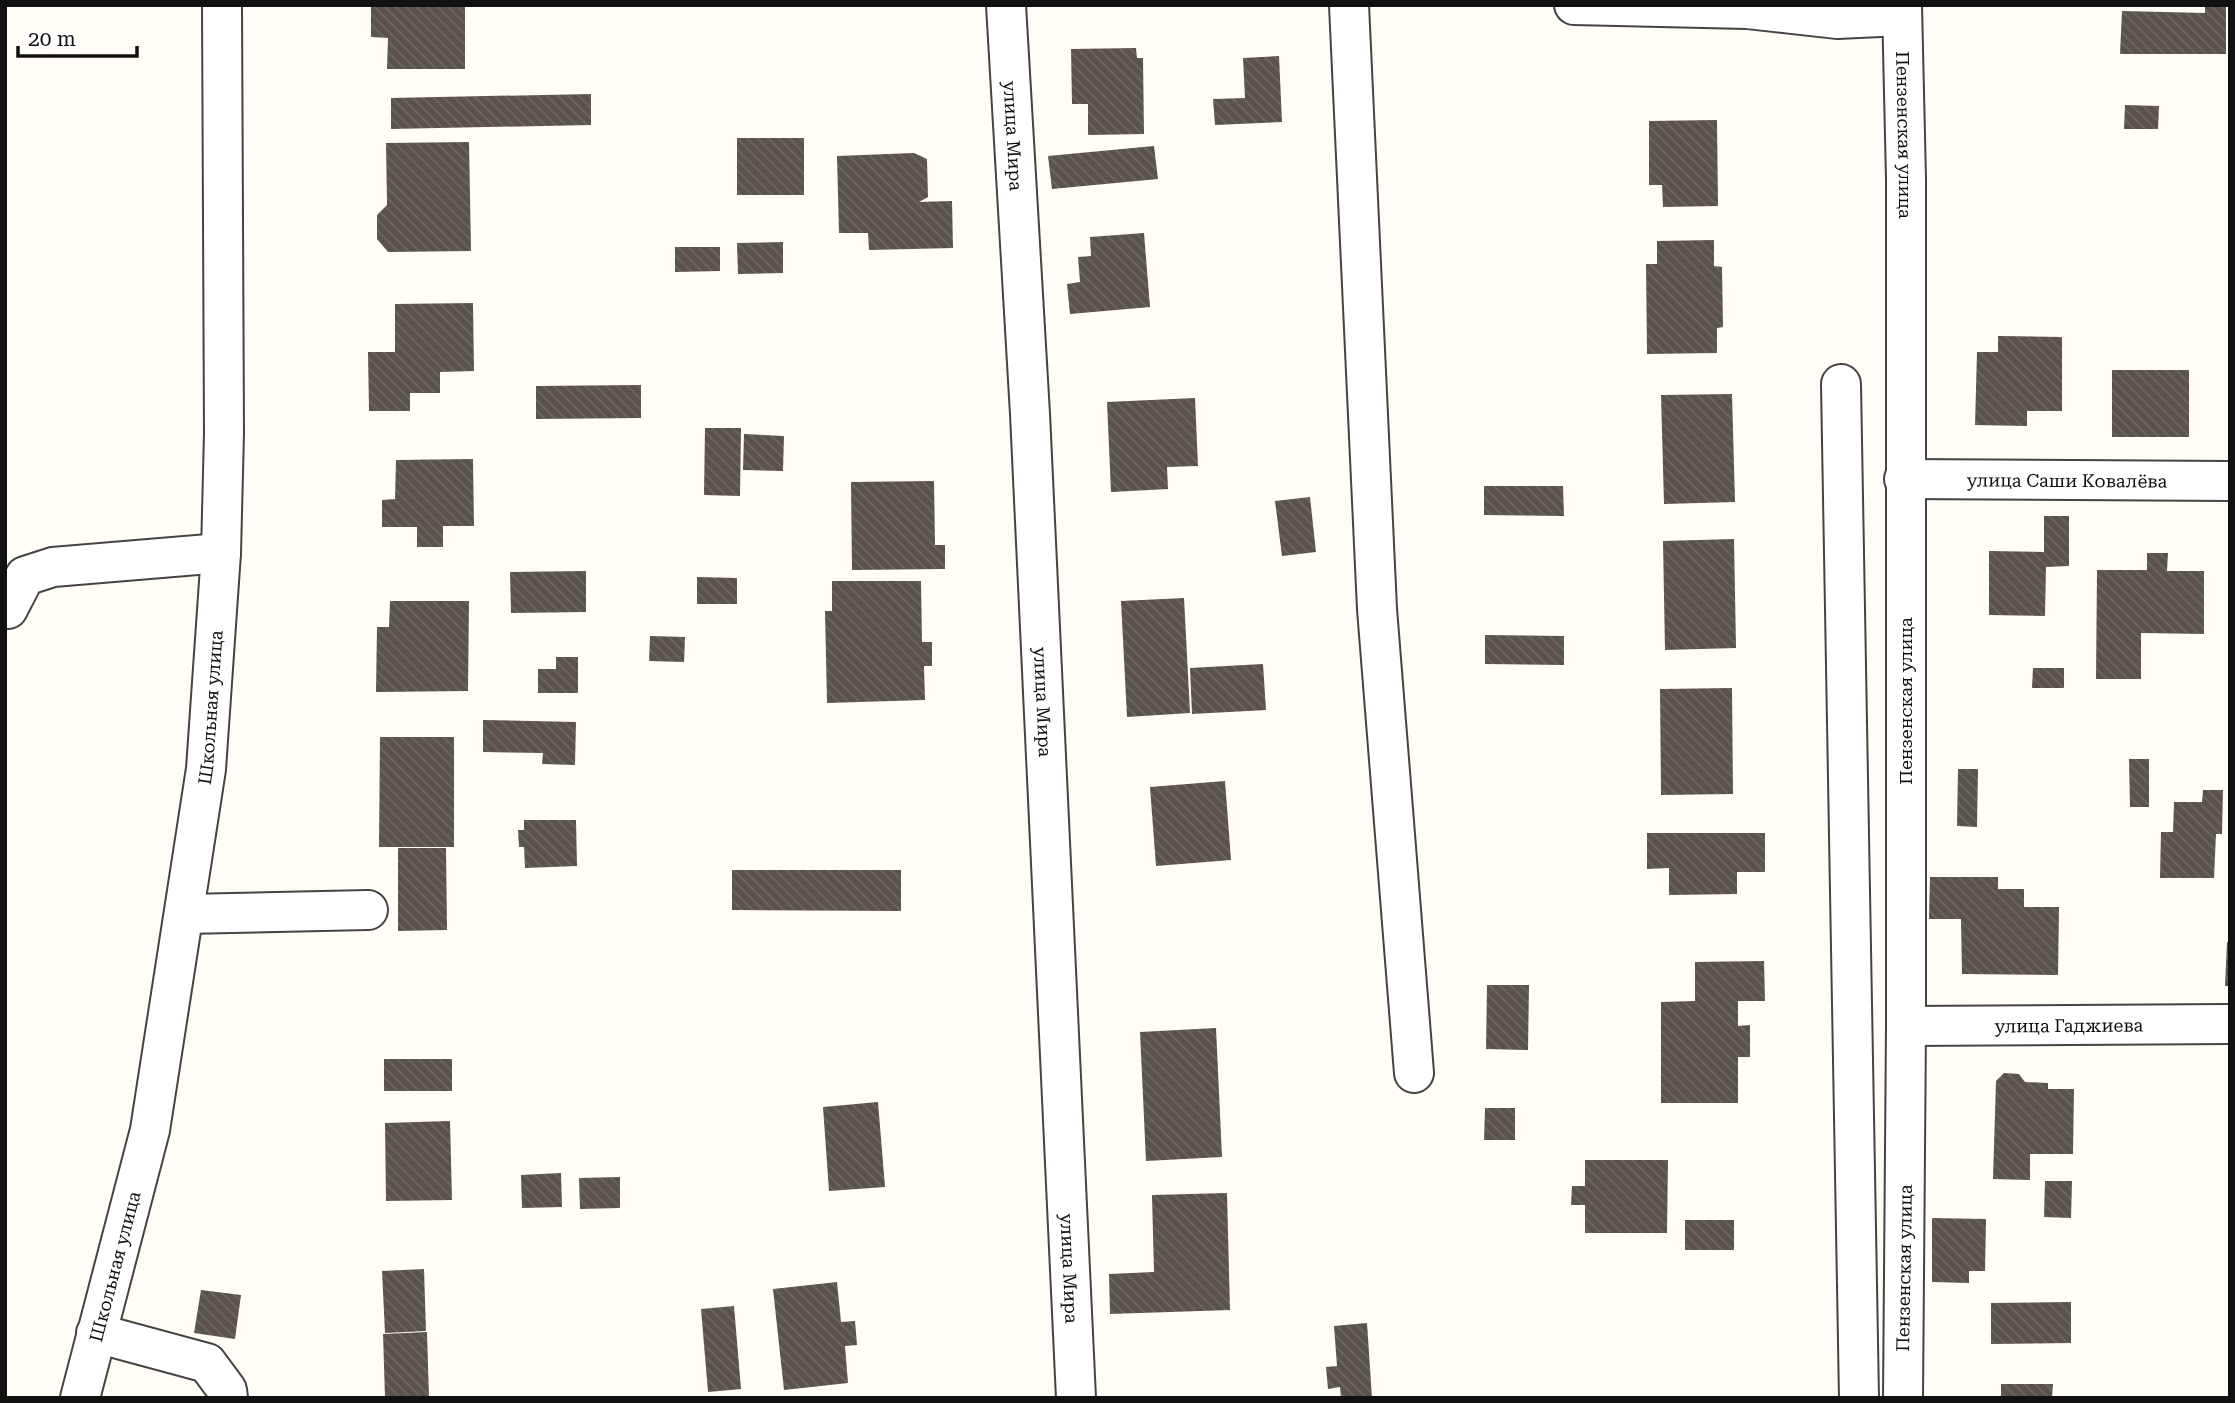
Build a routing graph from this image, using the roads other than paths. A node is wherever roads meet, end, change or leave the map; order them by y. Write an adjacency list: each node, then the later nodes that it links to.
1 (222, 5): 9 (street, Школьная улица)
2 (1006, 5): 19 (street, улица Мира)
3 (1349, 5): 15 (street)
4 (1574, 5): 5 (street)
5 (1902, 10): 7 (street, Пензенская улица)
6 (1841, 384): 20 (street)
7 (1904, 479): 8 (street, улица Саши Ковалёва); 14 (street, Пензенская улица)
8 (2230, 481)
9 (221, 553): 10 (street); 12 (street, Школьная улица)
10 (8, 609)
11 (368, 910): 12 (street)
12 (185, 914): 16 (street, Школьная улица)
13 (2230, 1024): 14 (street, улица Гаджиева)
14 (1906, 1026): 21 (street, Пензенская улица)
15 (1414, 1073)
16 (96, 1333): 17 (street, Школьная улица); 18 (street)
17 (80, 1398)
18 (228, 1398)
19 (1076, 1398)
20 (1860, 1398)
21 (1903, 1398)

